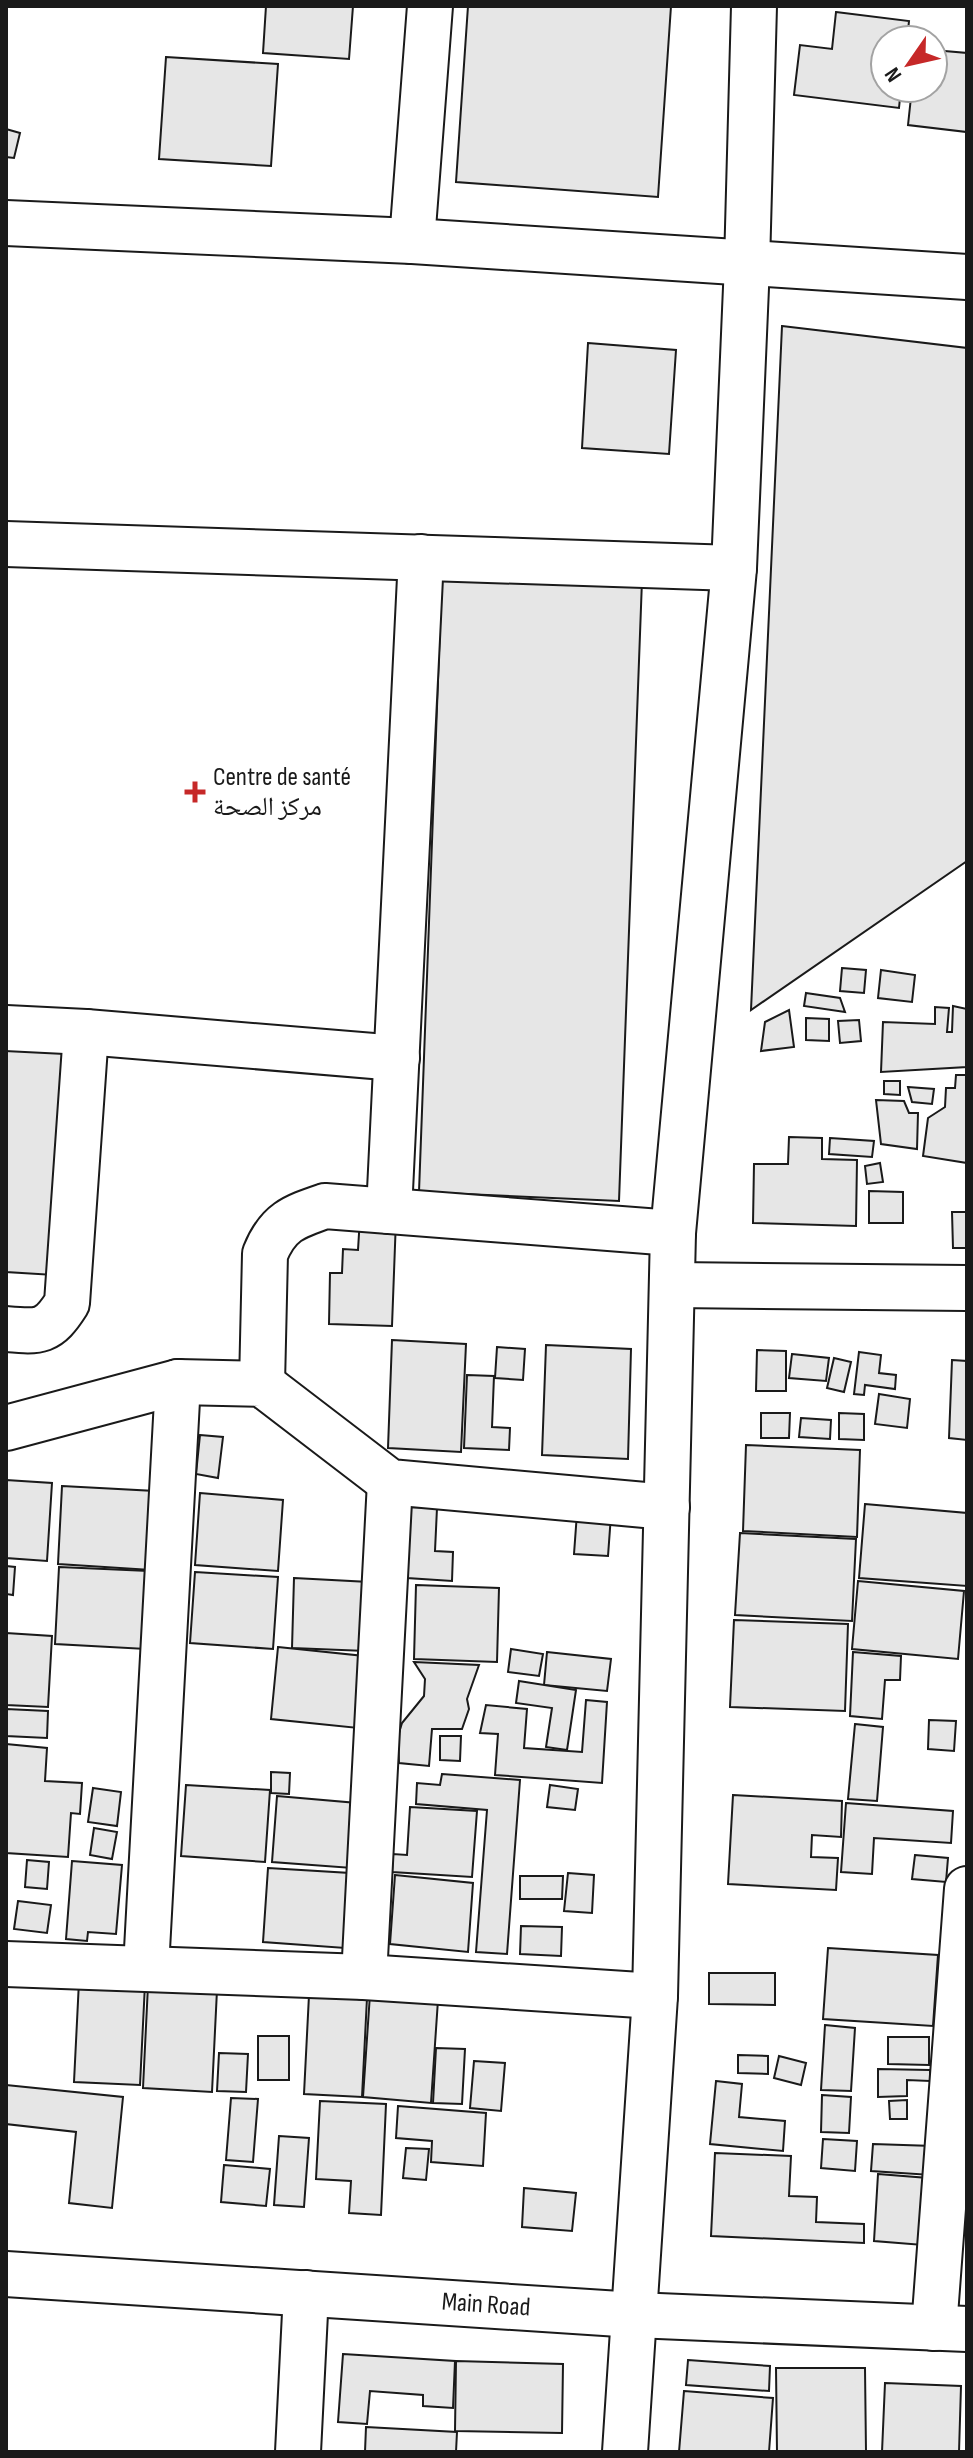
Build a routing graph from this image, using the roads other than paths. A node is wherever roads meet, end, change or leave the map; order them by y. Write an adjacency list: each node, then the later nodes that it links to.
1 (430, 6): 4 (street)
2 (754, 6): 5 (street)
3 (6, 223): 4 (street)
4 (412, 241): 5 (street)
5 (747, 264): 6 (street); 9 (street)
6 (967, 277)
7 (6, 544): 8 (street)
8 (421, 557): 9 (street); 12 (street)
9 (734, 568): 14 (street)
10 (6, 1028): 11 (street)
11 (86, 1032): 12 (street); 17 (street)
12 (397, 1058): 13 (street)
13 (389, 1211): 14 (street); 19 (street)
14 (673, 1233): 15 (street)
15 (674, 1285): 16 (street); 22 (street)
16 (967, 1288)
17 (6, 1329)
18 (178, 1382): 19 (street); 20 (street); 25 (street)
19 (262, 1384): 21 (street)
20 (6, 1428)
21 (390, 1482): 22 (street); 26 (street)
22 (667, 1507): 27 (street)
23 (967, 1889): 28 (street)
24 (6, 1964): 25 (street)
25 (146, 1968): 26 (street)
26 (364, 1977): 27 (street)
27 (655, 1996): 31 (street)
28 (961, 2052): 32 (street)
29 (6, 2274): 30 (street, Main Road)
30 (306, 2293): 31 (street, Main Road); 33 (street)
31 (635, 2315): 32 (street, Main Road); 34 (street)
32 (951, 2328)
33 (298, 2452)
34 (625, 2452)

